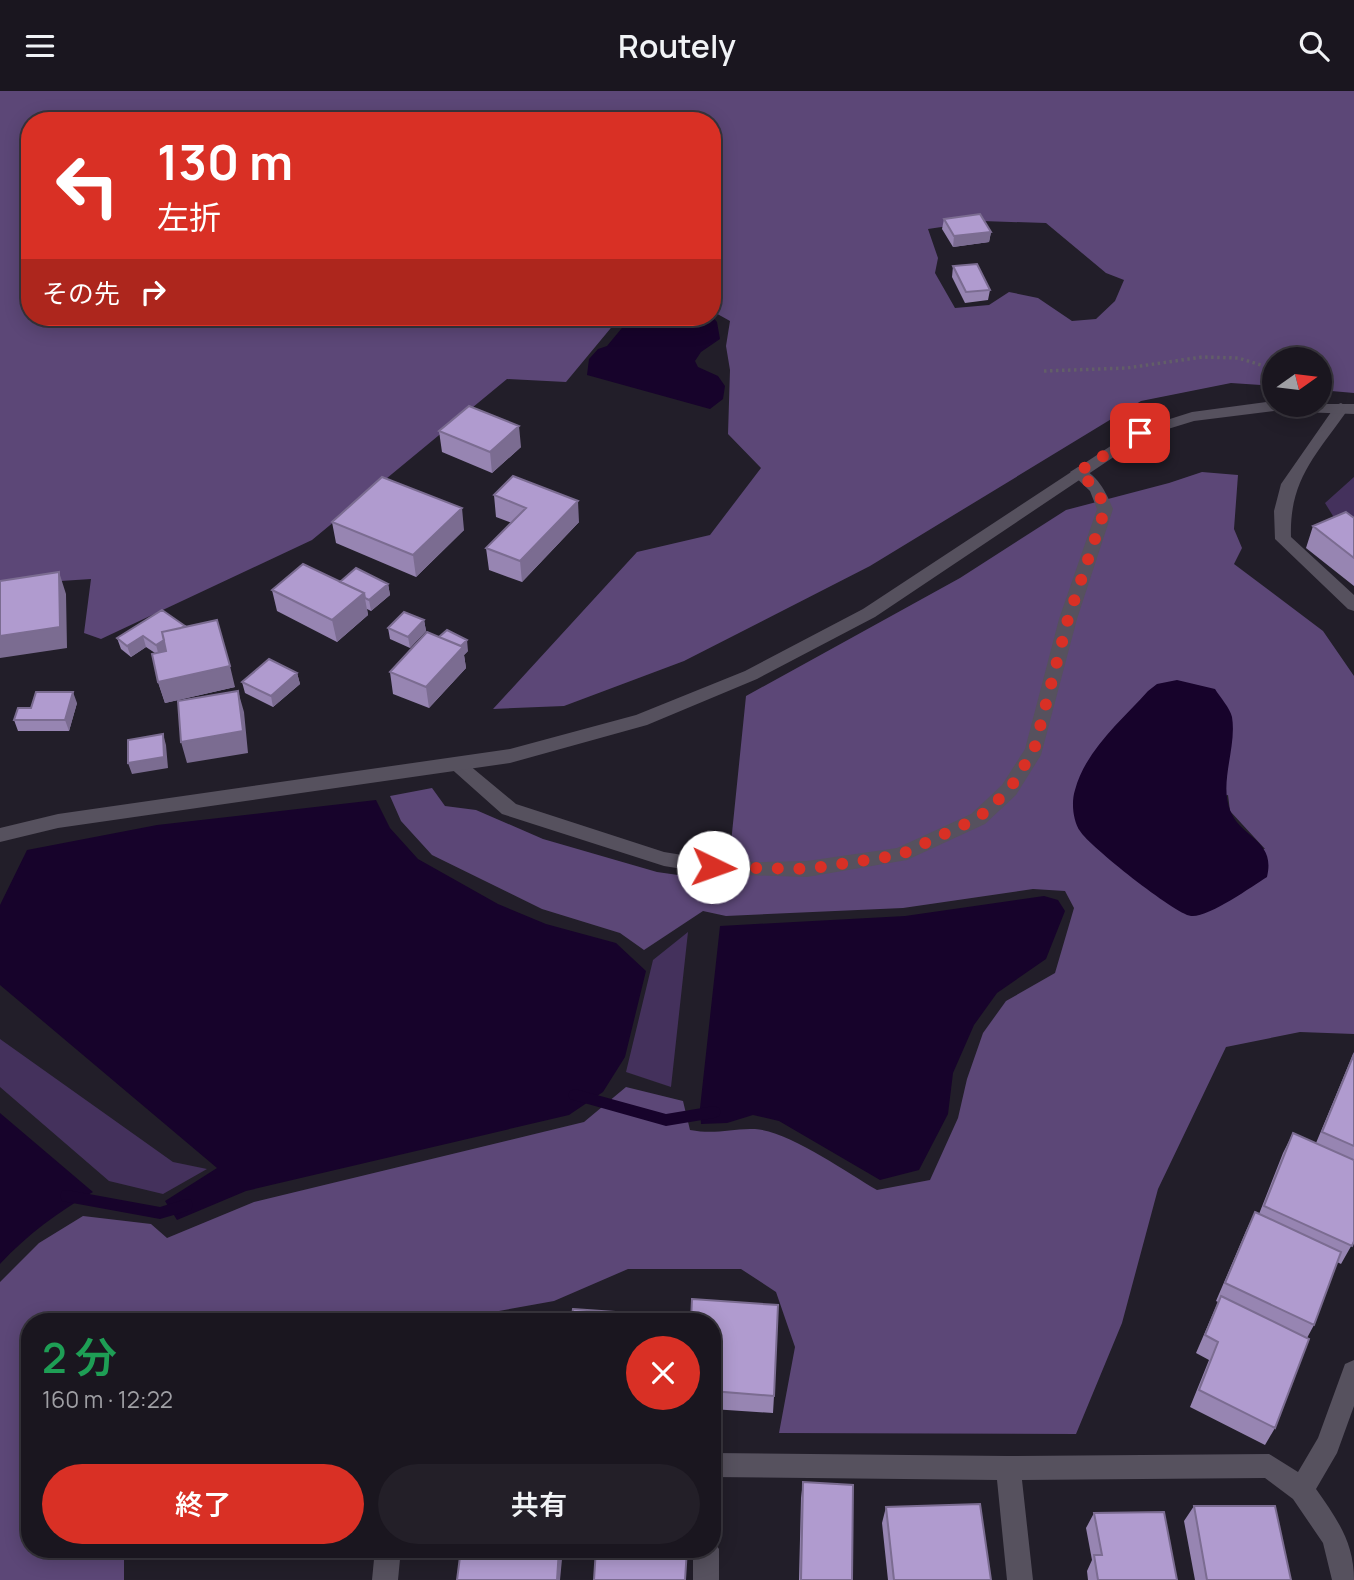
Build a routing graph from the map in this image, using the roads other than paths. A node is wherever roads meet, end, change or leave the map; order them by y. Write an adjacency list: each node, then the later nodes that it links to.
1 (1348, 408): 2 (street); 3 (street)
2 (1078, 472): 4 (street); 4 (street)
3 (1354, 605)
4 (456, 765): 5 (street)
5 (0, 835)
6 (1354, 1372): 9 (street)
7 (721, 1465): 8 (street)
8 (1008, 1468): 9 (street); 14 (street)
9 (1302, 1490): 15 (street)
10 (387, 1558): 12 (street)
11 (706, 1558): 13 (street)
12 (385, 1580)
13 (706, 1580)
14 (1020, 1580)
15 (1345, 1580)

